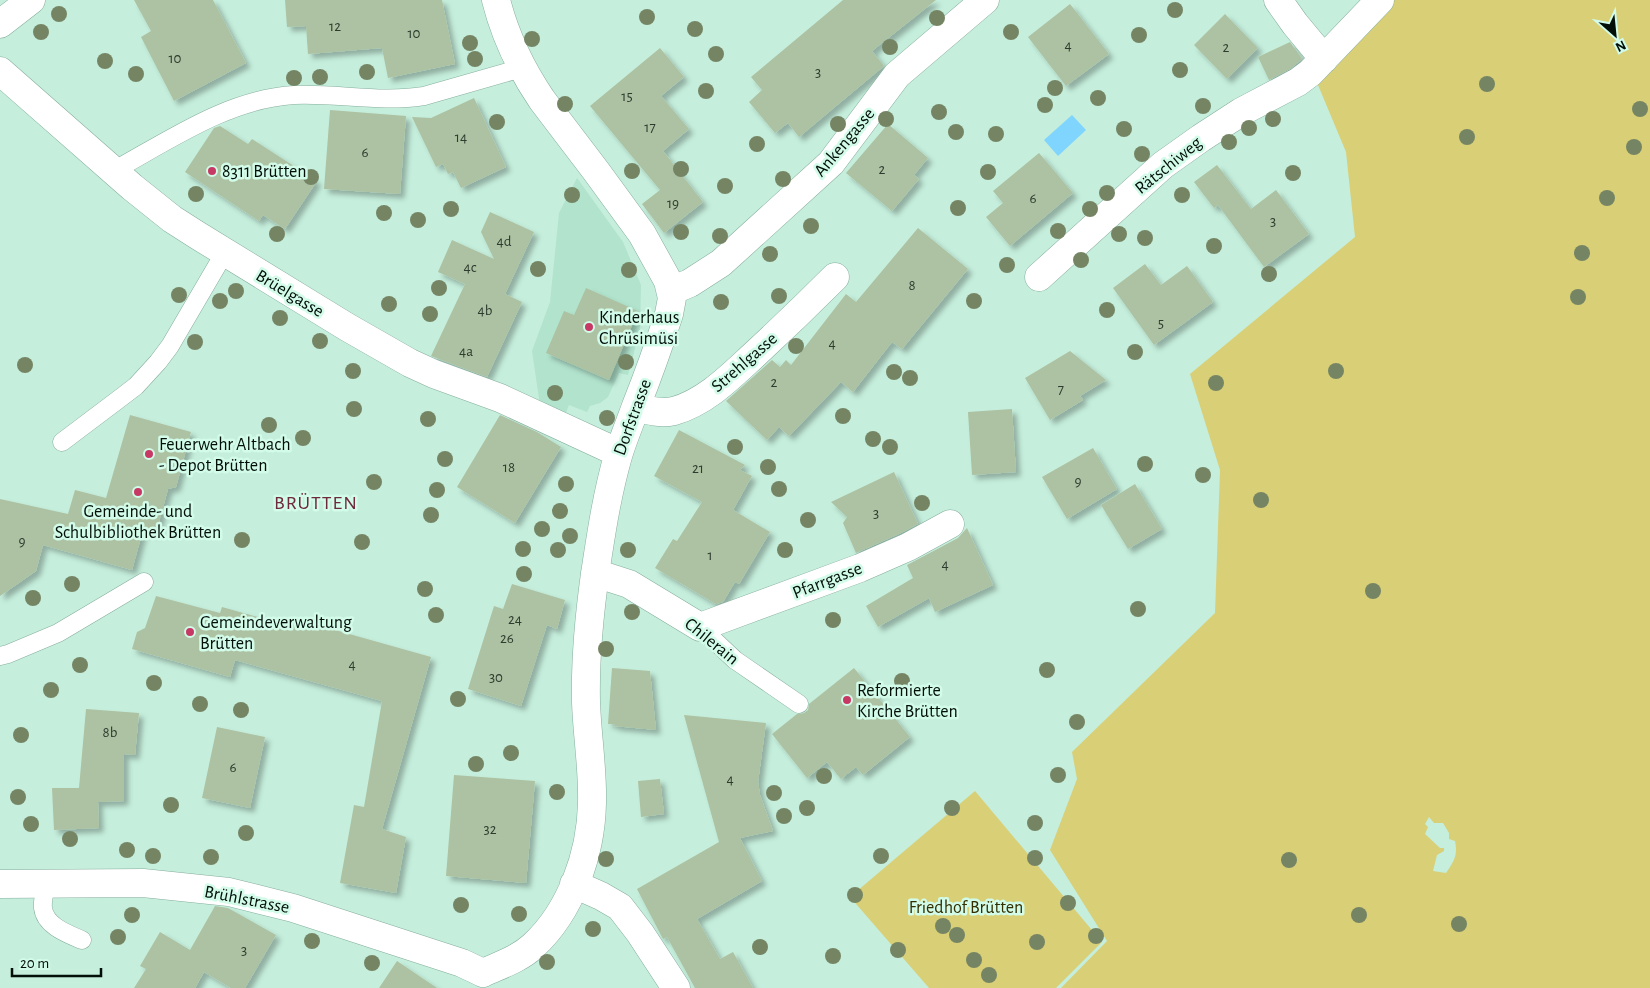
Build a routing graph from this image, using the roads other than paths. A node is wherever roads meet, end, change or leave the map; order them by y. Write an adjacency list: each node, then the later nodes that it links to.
1 (31, 0): 6 (street)
2 (496, 0): 8 (street, Dorfstrasse)
3 (985, 0): 14 (street, Ankengasse)
4 (1278, 0): 7 (street)
5 (1380, 0): 7 (street, Rätschiweg)
6 (0, 24)
7 (1317, 66): 13 (street, Rätschiweg)
8 (522, 68): 10 (lane); 14 (street, Dorfstrasse)
9 (0, 71): 10 (street, Brüelgasse)
10 (113, 171): 11 (street, Brüelgasse)
11 (225, 252): 16 (lane); 17 (street, Brüelgasse)
12 (835, 277): 15 (street, Strehlgasse)
13 (1038, 277)
14 (671, 291): 15 (street, Dorfstrasse)
15 (636, 408): 17 (street, Dorfstrasse)
16 (62, 442)
17 (619, 453): 19 (street, Dorfstrasse)
18 (950, 524): 21 (street, Pfarrgasse)
19 (595, 573): 21 (street, Chilerain); 26 (street, Dorfstrasse)
20 (144, 582): 22 (lane)
21 (700, 627): 23 (lane, Chilerain)
22 (0, 656)
23 (799, 704)
24 (0, 884): 25 (street, Brühlstrasse)
25 (46, 884): 27 (lane); 28 (street, Brühlstrasse)
26 (574, 884): 28 (street, Dorfstrasse); 29 (street)
27 (82, 940)
28 (484, 980)
29 (676, 988)

